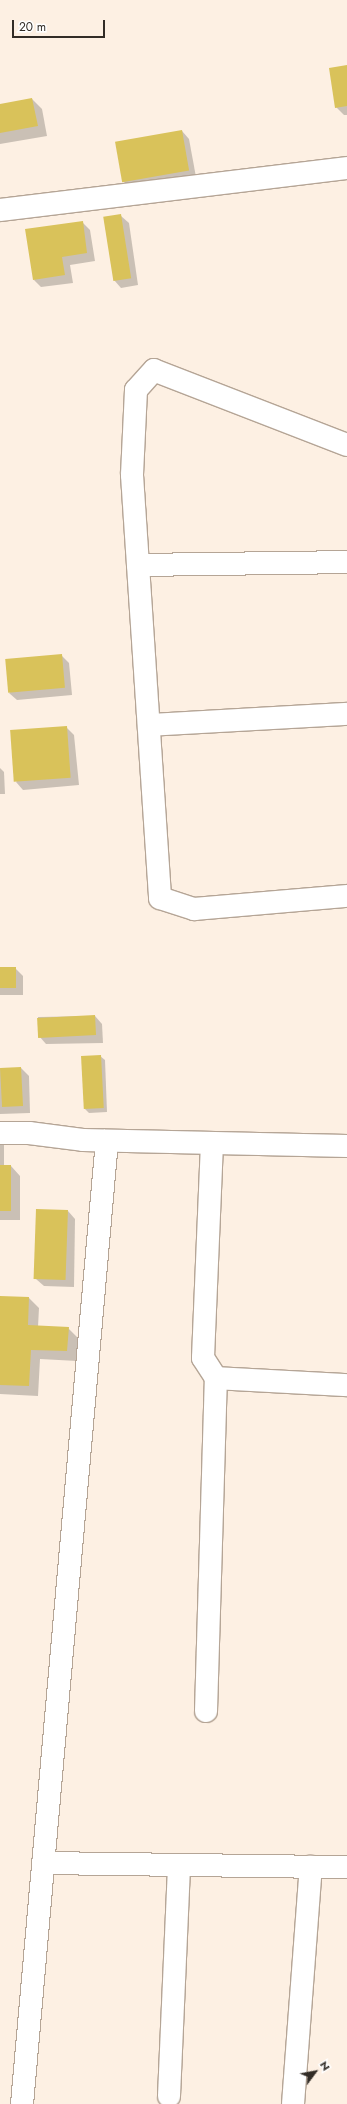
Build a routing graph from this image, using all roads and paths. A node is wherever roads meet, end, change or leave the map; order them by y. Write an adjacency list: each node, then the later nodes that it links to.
1 (347, 168): 2 (street)
2 (0, 210)
3 (347, 444): 5 (street)
4 (347, 562): 5 (street)
5 (138, 565): 7 (street)
6 (347, 714): 7 (street)
7 (149, 724): 8 (street)
8 (347, 896)
9 (0, 1132): 10 (street)
10 (107, 1141): 11 (street); 16 (street)
11 (212, 1143): 12 (street); 13 (street)
12 (347, 1146)
13 (216, 1378): 14 (street); 15 (street)
14 (347, 1385)
15 (206, 1711)
16 (43, 1863): 17 (street); 21 (street)
17 (179, 1865): 18 (street); 20 (street)
18 (311, 1867): 19 (street); 22 (street)
19 (347, 1867)
20 (169, 2096)
21 (22, 2104)
22 (293, 2104)

